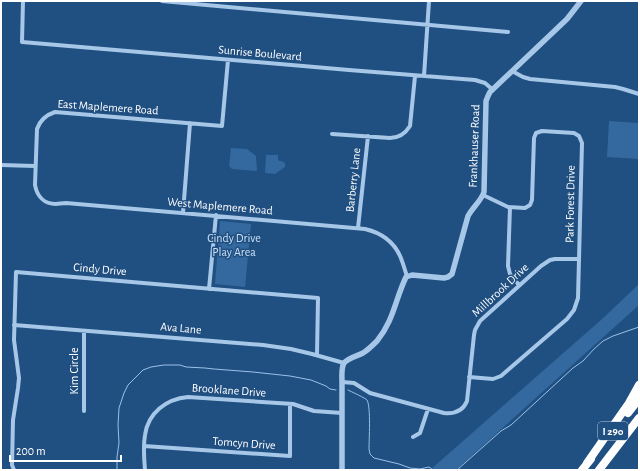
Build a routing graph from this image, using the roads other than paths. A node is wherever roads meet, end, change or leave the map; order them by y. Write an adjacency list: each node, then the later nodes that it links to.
1 (23, 1): 7 (street, Sunrise Boulevard)
2 (162, 1): 5 (street)
3 (430, 1): 5 (street)
4 (581, 1): 8 (street, Frankhauser Road)
5 (428, 25): 6 (street); 10 (street)
6 (508, 32)
7 (228, 60): 9 (street, Sunrise Boulevard); 13 (street, East Maplemere Road)
8 (512, 71): 11 (street, Frankhauser Road); 12 (street)
9 (415, 76): 10 (street, Sunrise Boulevard); 15 (street, Barberry Lane)
10 (424, 76): 11 (street, Sunrise Boulevard)
11 (493, 90): 18 (street, Frankhauser Road)
12 (639, 94)
13 (190, 123): 17 (street, East Maplemere Road); 20 (street)
14 (332, 134): 15 (street)
15 (368, 136): 22 (street, Barberry Lane)
16 (1, 165): 17 (street)
17 (35, 166): 20 (street, West Maplemere Road)
18 (483, 195): 19 (street, Park Forest Drive); 24 (street, Frankhauser Road)
19 (510, 207): 23 (street, Park Forest Drive); 25 (street)
20 (183, 213): 21 (street, West Maplemere Road)
21 (216, 216): 22 (street, West Maplemere Road); 26 (street)
22 (358, 228): 24 (street, West Maplemere Road)
23 (579, 259): 25 (street, Millbrook Drive); 31 (street, Park Forest Drive)
24 (407, 276): 30 (street)
25 (519, 285): 31 (street, Millbrook Drive)
26 (210, 288): 27 (street, Cindy Drive); 29 (street, Cindy Drive)
27 (14, 325): 28 (street, Ava Lane); 43 (street, Cindy Drive)
28 (84, 330): 29 (street, Ava Lane); 37 (street, Kim Circle)
29 (317, 355): 30 (street, Ava Lane)
30 (344, 363): 32 (street)
31 (469, 377): 36 (street, Millbrook Drive)
32 (342, 382): 36 (street, Millbrook Drive); 38 (street)
33 (639, 385): 42 (highway)
34 (639, 399): 42 (highway, I 290)
35 (290, 404): 38 (street, Brooklane Drive); 41 (street, Brooklane Drive); 41 (street, Tomcyn Drive)
36 (428, 409): 40 (street)
37 (84, 411)
38 (342, 413): 45 (street)
39 (639, 418): 46 (highway, I 290)
40 (413, 437)
41 (144, 446): 44 (street, Brooklane Drive)
42 (585, 467)
43 (14, 470)
44 (144, 470)
45 (342, 470)
46 (599, 470)

